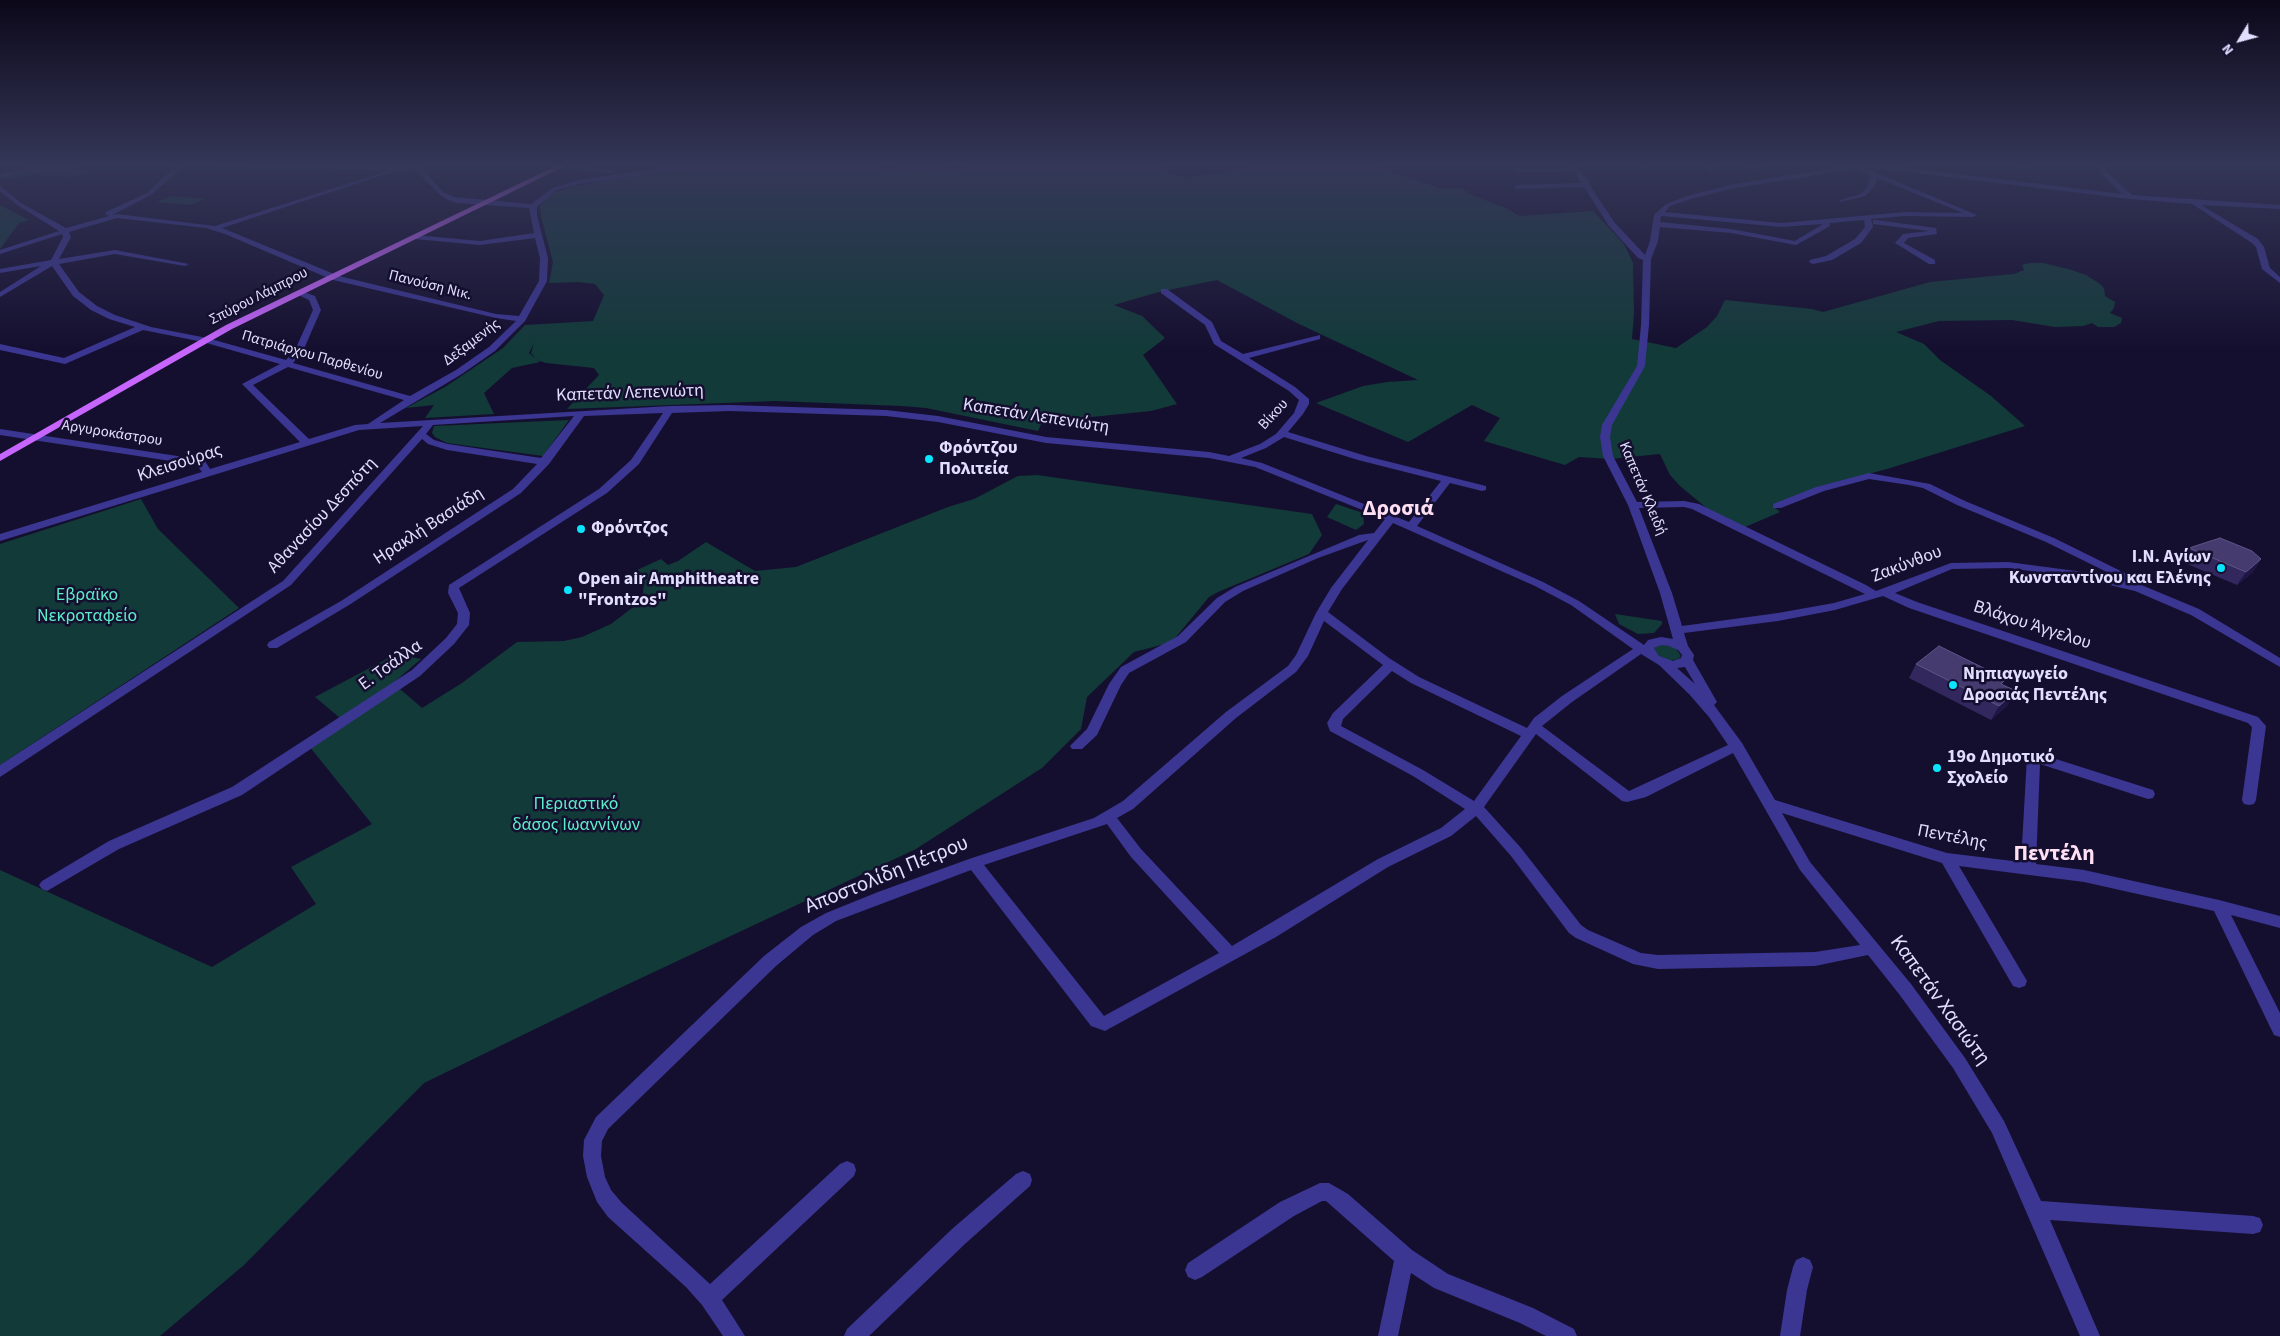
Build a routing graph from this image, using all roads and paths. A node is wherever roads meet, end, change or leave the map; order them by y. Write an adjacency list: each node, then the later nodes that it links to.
1 (57, 226): 15 (street)
2 (79, 226): 15 (street)
3 (204, 226): 14 (street)
4 (221, 226): 14 (street)
5 (437, 226): 17 (main road, Σπύρου Λάμπρου)
6 (536, 226): 16 (street, Δεξαμενής)
7 (1614, 226): 19 (street)
8 (1656, 226): 19 (street, Καπετάν Κλειδή)
9 (1681, 226): 10 (street)
10 (1823, 226)
11 (1868, 226): 21 (street)
12 (1911, 226): 22 (street)
13 (2231, 226): 26 (street)
14 (216, 228): 25 (street, Πανούση Νικ.)
15 (65, 231): 18 (street); 20 (street)
16 (538, 235): 17 (street); 30 (street, Δεξαμενής)
17 (415, 237): 25 (main road, Σπύρου Λάμπρου)
18 (0, 252)
19 (1647, 259): 53 (street, Καπετάν Κλειδή)
20 (54, 262): 23 (street); 24 (street); 29 (street); 31 (street, Πατριάρχου Παρθενίου)
21 (1813, 262)
22 (1932, 262)
23 (185, 264)
24 (0, 270)
25 (331, 276): 27 (main road, Σπύρου Λάμπρου); 30 (street, Πανούση Νικ.)
26 (2280, 281)
27 (298, 292): 33 (main road, Σπύρου Λάμπρου); 36 (street)
28 (1164, 292): 35 (street)
29 (0, 295)
30 (522, 318): 37 (street, Δεξαμενής)
31 (143, 327): 33 (street, Πατριάρχου Παρθενίου); 34 (street)
32 (1317, 337): 35 (street)
33 (204, 340): 36 (street, Πατριάρχου Παρθενίου); 45 (main road, Σπύρου Λάμπρου)
34 (0, 346)
35 (1240, 358): 43 (street, Βίκου)
36 (287, 364): 37 (street, Πατριάρχου Παρθενίου); 46 (street)
37 (412, 399): 41 (street, Δεξαμενής)
38 (670, 409): 39 (street, Καπετάν Λεπενιώτη); 48 (street, Καπετάν Λεπενιώτη); 83 (street, Ε. Τσάλλα)
39 (581, 413): 40 (street, Καπετάν Λεπενιώτη); 49 (street, Ηρακλή Βασιάδη)
40 (431, 422): 41 (street, Καπετάν Λεπενιώτη); 44 (street, Αθανασίου Δεσπότη)
41 (371, 425): 46 (street, Κλεισούρας)
42 (0, 432): 45 (street, Αργυροκάστρου)
43 (1282, 433): 48 (street, Βίκου); 51 (street)
44 (421, 434): 49 (street); 74 (street, Αθανασίου Δεσπότη)
45 (36, 437): 47 (main road, Σπύρου Λάμπρου); 50 (street, Αργυροκάστρου)
46 (306, 442): 50 (street, Κλεισούρας)
47 (0, 458)
48 (1233, 458): 55 (street, Καπετάν Λεπενιώτη)
49 (545, 462): 63 (street, Ηρακλή Βασιάδη)
50 (208, 472): 58 (street, Κλεισούρας)
51 (1447, 480): 52 (street); 56 (street)
52 (1482, 488)
53 (1633, 505): 60 (street, Βλάχου Άγγελου); 62 (street, Καπετάν Κλειδή)
54 (1777, 506): 59 (street)
55 (1392, 518): 56 (street, Καπετάν Λεπενιώτη); 57 (street, Αποστολίδη Πέτρου)
56 (1411, 526): 64 (street, Καπετάν Λεπενιώτη)
57 (1378, 536): 61 (street, Αποστολίδη Πέτρου); 72 (street)
58 (0, 538)
59 (2139, 588): 60 (street, Ζακύνθου); 68 (street, Ζακύνθου)
60 (1881, 594): 62 (street, Ζακύνθου); 76 (street, Βλάχου Άγγελου)
61 (1322, 613): 69 (street); 79 (street, Αποστολίδη Πέτρου)
62 (1677, 630): 64 (street); 65 (street, Καπετάν Κλειδή)
63 (273, 644)
64 (1647, 645): 65 (street); 67 (street, Καπετάν Χασιώτη); 71 (street)
65 (1682, 647): 66 (street, Καπετάν Κλειδή)
66 (1687, 660): 67 (street); 70 (street, Καπετάν Χασιώτη)
67 (1664, 663): 70 (street, Καπετάν Χασιώτη)
68 (2280, 663)
69 (1391, 665): 71 (street); 78 (street)
70 (1714, 714): 73 (street, Καπετάν Χασιώτη)
71 (1532, 730): 73 (street); 78 (street)
72 (1077, 746)
73 (1737, 746): 77 (street, Καπετάν Χασιώτη)
74 (0, 772)
75 (2148, 794): 82 (street)
76 (2249, 800)
77 (1768, 803): 80 (street, Πεντέλης); 86 (street, Καπετάν Χασιώτη)
78 (1476, 808): 86 (street); 87 (street)
79 (1109, 817): 81 (street, Αποστολίδη Πέτρου); 87 (street)
80 (1947, 859): 82 (street, Πεντέλης); 88 (street)
81 (974, 863): 87 (street); 97 (street, Αποστολίδη Πέτρου)
82 (2028, 868): 84 (street, Πεντέλης)
83 (47, 885)
84 (2219, 906): 85 (street, Πεντέλης); 89 (street)
85 (2280, 922)
86 (1872, 948): 92 (street, Καπετάν Χασιώτη)
87 (1230, 955)
88 (2019, 981)
89 (2280, 1030)
90 (847, 1170): 97 (street)
91 (1023, 1180): 99 (street)
92 (2034, 1210): 93 (street); 103 (street, Καπετάν Χασιώτη)
93 (2253, 1224)
94 (1405, 1257): 96 (street); 100 (street); 101 (street)
95 (1803, 1267): 102 (street)
96 (1195, 1270)
97 (709, 1298): 98 (street, Αποστολίδη Πέτρου)
98 (735, 1336)
99 (854, 1336)
100 (1388, 1336)
101 (1568, 1336)
102 (1790, 1336)
103 (2090, 1336)

